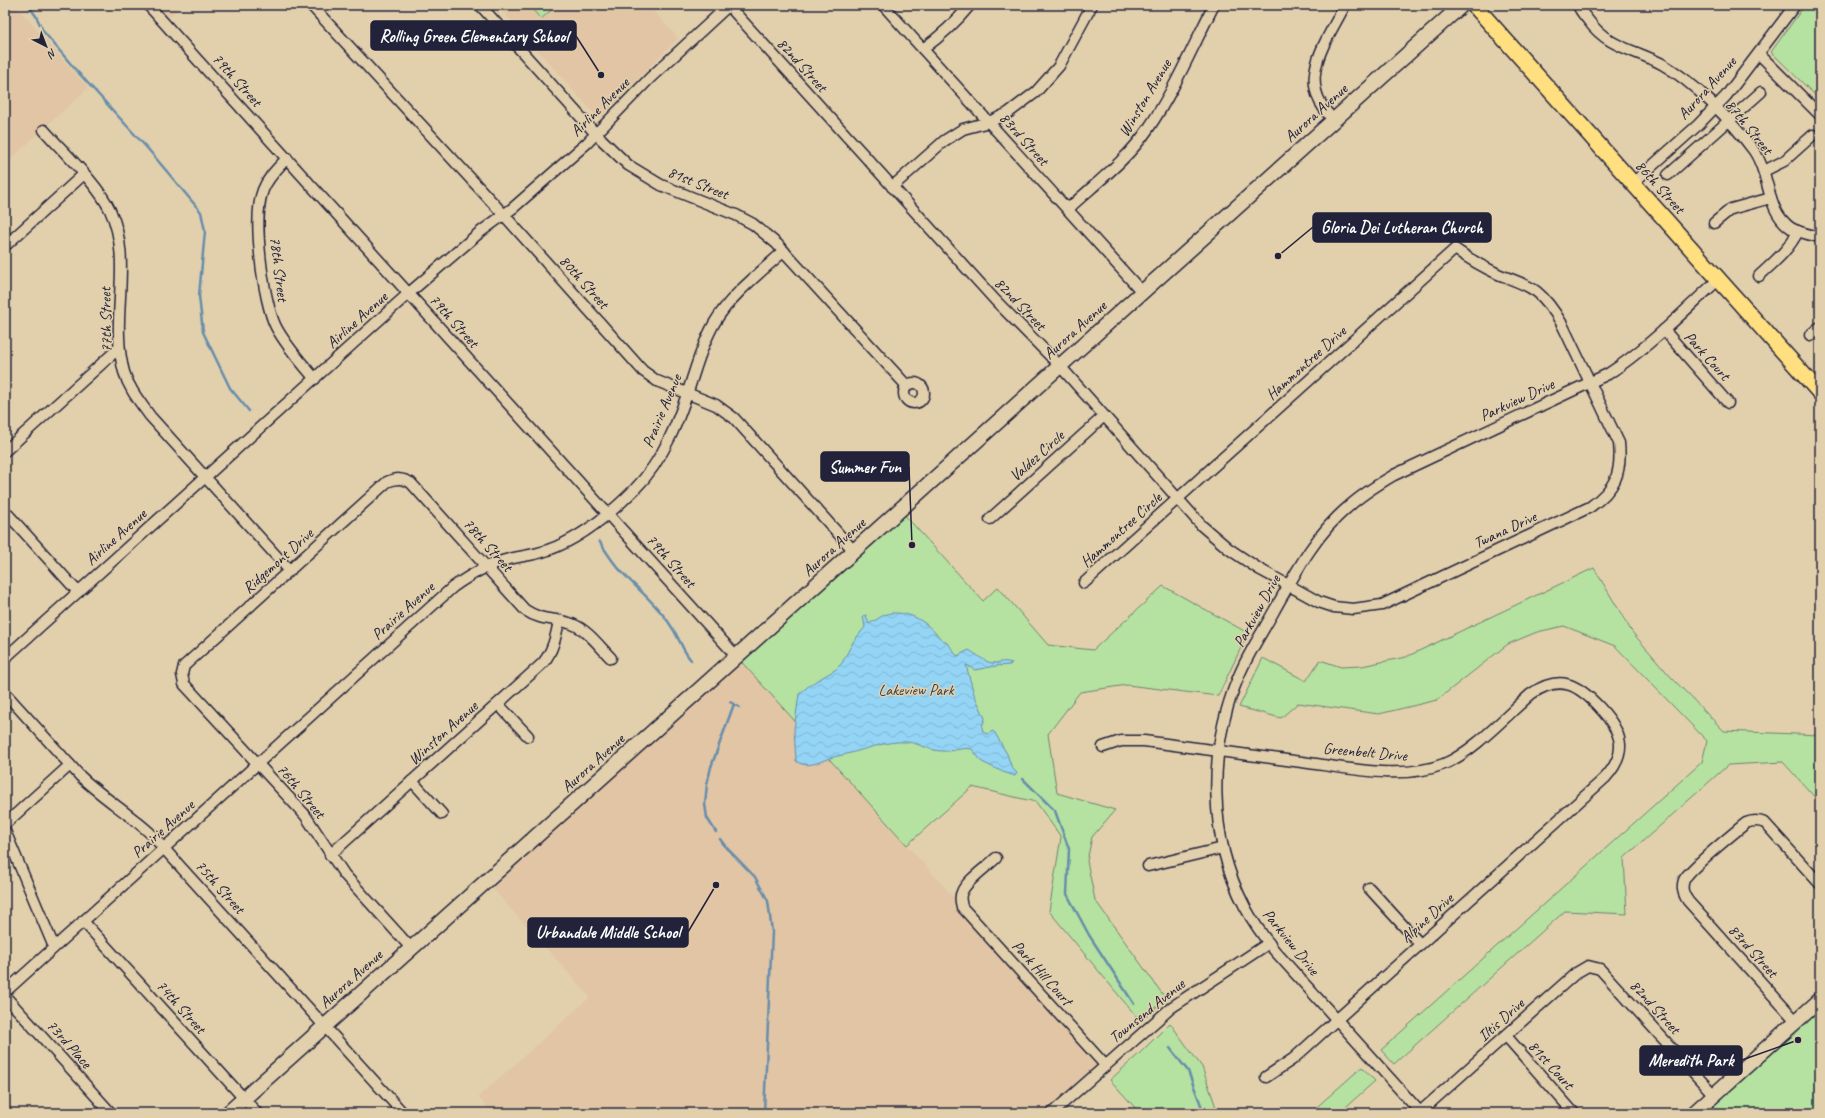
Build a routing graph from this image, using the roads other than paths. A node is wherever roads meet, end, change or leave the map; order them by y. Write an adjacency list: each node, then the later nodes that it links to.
1 (148, 5): 25 (street, 79th Street)
2 (311, 5): 33 (street, 80th Street)
3 (480, 5): 23 (street, 81st Street)
4 (729, 5): 23 (street, Airline Avenue); 30 (street, 82nd Street)
5 (883, 5): 14 (street, 83rd Street)
6 (970, 5): 14 (street)
7 (1092, 5): 21 (street)
8 (1214, 5): 32 (street, Winston Avenue)
9 (1345, 5): 19 (street)
10 (1462, 5): 19 (street, Aurora Avenue)
11 (1474, 5): 29 (main road, 86th Street)
12 (1578, 5): 17 (street, 87th Street)
13 (1795, 5): 15 (street, Aurora Avenue)
14 (923, 49): 21 (street, 83rd Street)
15 (1759, 54): 17 (street, Aurora Avenue); 18 (street)
16 (1761, 92): 20 (street)
17 (1716, 107): 20 (street, 87th Street); 29 (street, Aurora Avenue)
18 (1820, 115)
19 (1334, 120): 42 (street, Aurora Avenue)
20 (1728, 121): 26 (street, 87th Street); 28 (street)
21 (989, 122): 30 (street); 32 (street, 83rd Street)
22 (44, 130): 27 (street, 77th Street)
23 (596, 134): 33 (street, Airline Avenue); 39 (street, 81st Street)
24 (1813, 135): 26 (street)
25 (287, 158): 43 (street, 79th Street); 49 (street, 78th Street)
26 (1764, 171): 31 (street, 87th Street)
27 (84, 174): 37 (street); 47 (street, 77th Street)
28 (1668, 175)
29 (1633, 183): 41 (main road, 86th Street)
30 (892, 187): 48 (street, 82nd Street)
31 (1771, 198): 34 (street); 35 (street, 87th Street)
32 (1068, 209): 42 (street, 83rd Street)
33 (504, 215): 43 (street, Airline Avenue); 53 (street, 80th Street)
34 (1714, 223)
35 (1798, 231): 36 (street, 87th Street); 40 (street)
36 (1820, 237)
37 (5, 246)
38 (1455, 249): 50 (street, Twana Drive); 59 (street, Hammontree Drive)
39 (784, 250): 51 (street, 81st Street); 53 (street, Prairie Avenue)
40 (1759, 276)
41 (1719, 279): 45 (street, Parkview Drive); 52 (main road, 86th Street)
42 (1142, 292): 48 (street, Aurora Avenue)
43 (409, 293): 49 (street, Airline Avenue); 61 (street, 79th Street)
44 (1820, 327): 46 (street)
45 (1664, 330): 50 (street, Parkview Drive); 54 (street, Park Court)
46 (1810, 335)
47 (119, 348): 56 (street); 57 (street, 77th Street)
48 (1060, 366): 55 (street, 82nd Street); 63 (street, Aurora Avenue)
49 (315, 378): 57 (street, Airline Avenue)
50 (1590, 383): 67 (street, Parkview Drive); 69 (street, Twana Drive)
51 (907, 386)
52 (1820, 393)
53 (687, 394): 61 (street, Prairie Avenue); 63 (street, 80th Street)
54 (1728, 403)
55 (1104, 416): 59 (street, 82nd Street); 62 (street, Valdez Circle)
56 (5, 451)
57 (205, 477): 65 (street, 77th Street); 68 (street, Airline Avenue)
58 (400, 479): 64 (street, 78th Street); 65 (street, Ridgemont Drive)
59 (1177, 499): 66 (street, Hammontree Circle); 67 (street, 82nd Street)
60 (5, 511): 68 (street)
61 (607, 513): 64 (street, Prairie Avenue); 71 (street, 79th Street)
62 (990, 519)
63 (854, 551): 71 (street, Aurora Avenue)
64 (487, 567): 70 (street, 78th Street); 80 (street, Prairie Avenue)
65 (290, 571): 74 (street, Ridgemont Drive)
66 (1084, 583)
67 (1289, 585): 69 (street, 82nd Street); 79 (street, Parkview Drive)
68 (78, 592): 72 (street, Airline Avenue)
69 (1382, 605)
70 (559, 621): 73 (street, 78th Street); 76 (street, Winston Avenue)
71 (737, 657): 98 (street, Aurora Avenue)
72 (5, 658)
73 (611, 658)
74 (182, 674): 80 (street, 76th Street)
75 (5, 693): 81 (street, 75th Street)
76 (498, 704): 77 (street); 83 (street, Winston Avenue)
77 (528, 736)
78 (1103, 747): 79 (street, Greenbelt Drive)
79 (1219, 751): 82 (street, Greenbelt Drive); 88 (street, Parkview Drive)
80 (258, 763): 87 (street, Prairie Avenue); 89 (street, 76th Street)
81 (70, 765): 85 (street); 87 (street, 75th Street)
82 (1605, 778): 96 (street, Alpine Drive)
83 (412, 781): 84 (street); 89 (street, Winston Avenue)
84 (442, 814)
85 (5, 824)
86 (5, 831): 97 (street)
87 (164, 848): 94 (street, Prairie Avenue); 105 (street, 75th Street)
88 (1223, 848): 91 (street); 95 (street, Parkview Drive)
89 (330, 855): 98 (street, 76th Street)
90 (996, 858): 107 (street, Park Hill Court)
91 (1148, 866)
92 (1820, 884): 104 (street, 83rd Street)
93 (1369, 888): 96 (street)
94 (83, 921): 97 (street, Prairie Avenue); 110 (street, 74th Street)
95 (1269, 943): 103 (street, Parkview Drive); 107 (street, Townsend Avenue)
96 (1420, 944): 103 (street, Alpine Drive)
97 (54, 947): 100 (street, Prairie Avenue)
98 (411, 948): 105 (street, Aurora Avenue)
99 (1606, 975): 106 (street, Iltis Drive); 109 (street, 82nd Street)
100 (5, 992)
101 (5, 996): 112 (street, 73rd Place)
102 (1820, 1000): 104 (street)
103 (1336, 1019): 108 (street, Alpine Drive); 111 (street, Parkview Drive)
104 (1796, 1021): 109 (street)
105 (325, 1026): 110 (street, Aurora Avenue); 115 (street, 75th Street)
106 (1506, 1036): 111 (street, Iltis Drive); 117 (street, 81st Court)
107 (1105, 1065): 116 (street, Townsend Avenue)
108 (1266, 1077)
109 (1714, 1095): 118 (street)
110 (244, 1099): 113 (street, Aurora Avenue); 114 (street, 74th Street)
111 (1420, 1112)
112 (111, 1113)
113 (228, 1113)
114 (257, 1113)
115 (403, 1113)
116 (1052, 1113)
117 (1574, 1113)
118 (1694, 1113)

